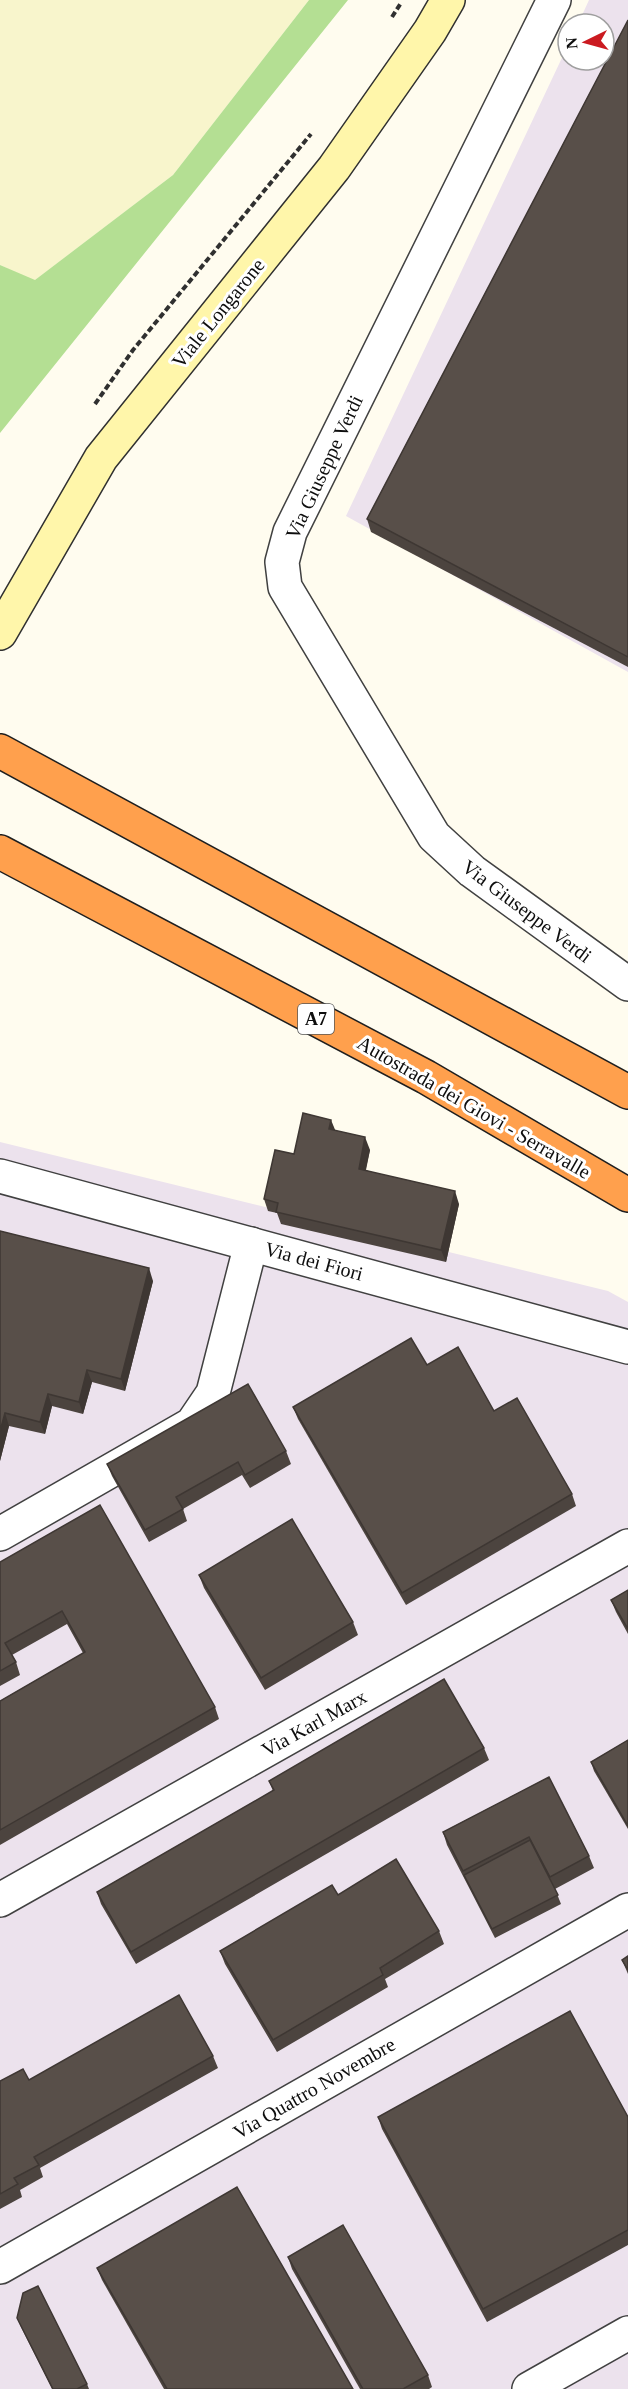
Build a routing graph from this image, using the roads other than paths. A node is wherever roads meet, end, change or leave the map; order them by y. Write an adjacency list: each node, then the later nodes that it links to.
1 (448, 0): 3 (main road, Viale Longarone)
2 (554, 0): 6 (street, Via Giuseppe Verdi)
3 (0, 633)
4 (0, 751): 7 (highway)
5 (0, 852): 9 (highway, Autostrada dei Giovi - Serravalle / A7)
6 (628, 984)
7 (628, 1092)
8 (0, 1176): 10 (street, Via dei Fiori)
9 (628, 1195)
10 (251, 1244): 11 (street, Via dei Fiori); 12 (street)
11 (628, 1347)
12 (0, 1534)
13 (628, 1546): 14 (street, Via Karl Marx)
14 (0, 1900)
15 (628, 1910): 16 (street, Via Quattro Novembre)
16 (0, 2267)
17 (628, 2333): 18 (street)
18 (529, 2389)

